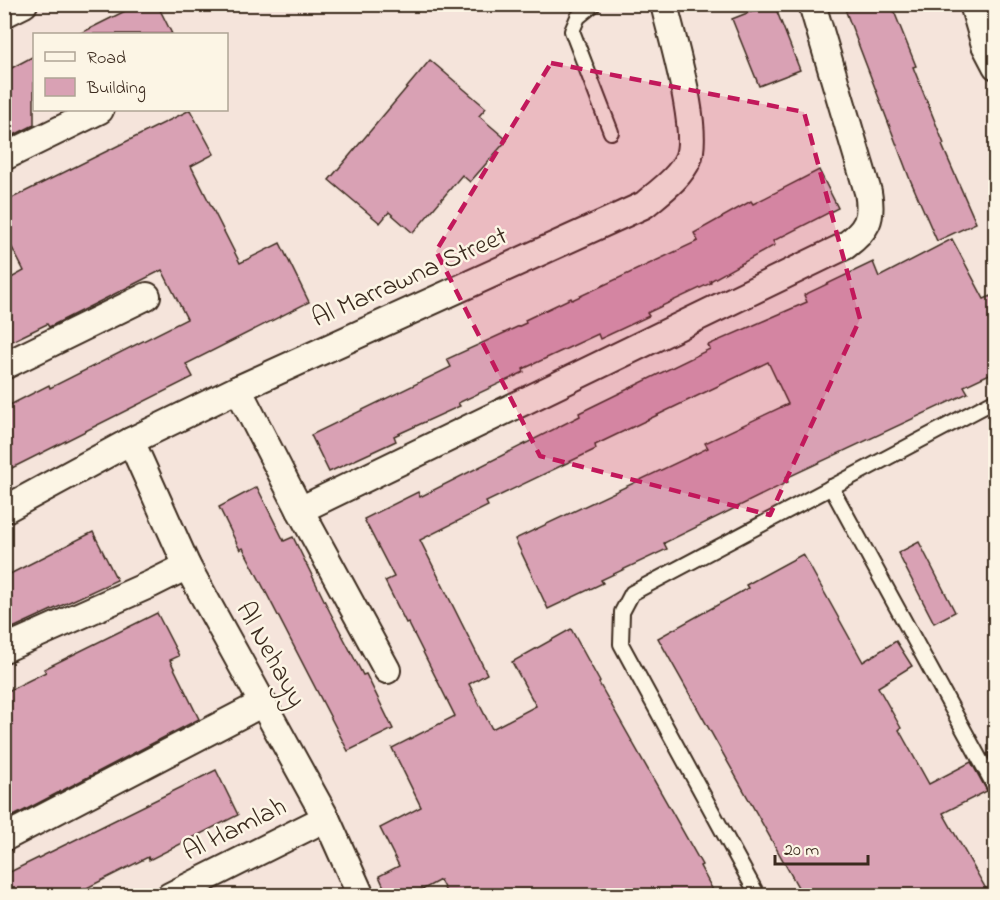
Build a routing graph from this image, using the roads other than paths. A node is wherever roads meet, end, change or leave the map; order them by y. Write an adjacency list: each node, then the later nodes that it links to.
1 (24, 4): 6 (street)
2 (594, 4): 9 (lane)
3 (664, 4): 13 (street, Al Marrawna Street)
4 (812, 4): 18 (street)
5 (973, 4): 7 (street)
6 (4, 14)
7 (996, 66)
8 (98, 111): 10 (street)
9 (610, 132)
10 (4, 157)
11 (147, 296): 12 (street)
12 (4, 366)
13 (238, 389): 15 (street, Al Marrawna Street); 18 (street)
14 (996, 400): 16 (lane)
15 (131, 441): 17 (street, Al Marrawna Street); 19 (street, Al Nehayy)
16 (831, 487): 23 (lane); 28 (lane)
17 (4, 510)
18 (300, 510): 21 (street)
19 (187, 566): 20 (street); 22 (street, Al Nehayy)
20 (4, 649)
21 (387, 670)
22 (263, 703): 24 (street, Al Nehayy); 25 (street)
23 (996, 789)
24 (326, 818): 26 (street, Al Hamlah); 27 (street, Al Nehayy)
25 (4, 838)
26 (170, 896)
27 (361, 896)
28 (758, 896)

